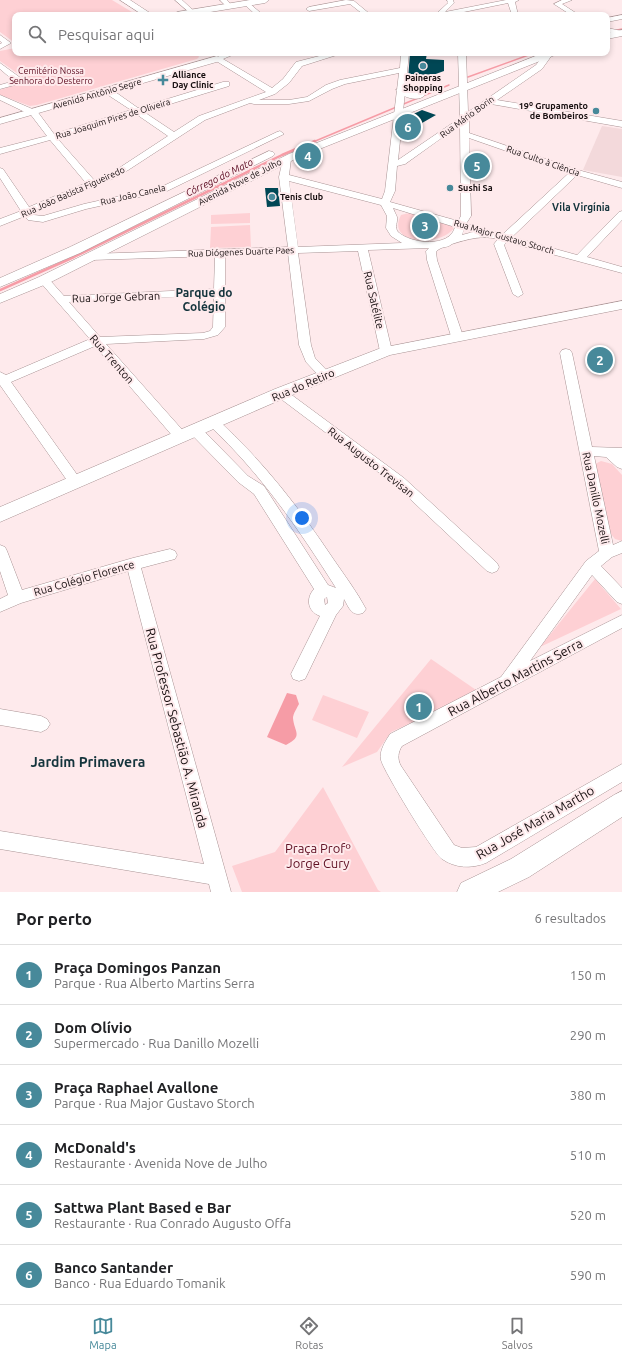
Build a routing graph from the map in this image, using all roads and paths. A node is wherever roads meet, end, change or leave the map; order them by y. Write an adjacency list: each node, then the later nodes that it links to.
1 (121, 0): 12 (main road); 13 (main road)
2 (178, 0): 14 (street)
3 (265, 0): 9 (main road)
4 (514, 0): 11 (street); 19 (street)
5 (569, 0): 20 (street)
6 (350, 1): 10 (street); 16 (street)
7 (450, 2): 11 (street); 17 (street)
8 (226, 3): 9 (main road); 14 (main road)
9 (246, 3): 15 (street)
10 (309, 9)
11 (467, 9): 18 (street)
12 (137, 12)
13 (143, 12)
14 (192, 12)
15 (257, 12)
16 (363, 12)
17 (440, 12)
18 (452, 12)
19 (515, 12)
20 (571, 12)
21 (622, 17): 22 (street)
22 (610, 19)
23 (0, 37): 24 (street)
24 (2, 46)
25 (211, 56): 40 (main road, Avenida Antônio Segre); 41 (street); 46 (main road, Avenida Antônio Segre)
26 (298, 56): 34 (street)
27 (328, 56): 34 (street)
28 (405, 56): 36 (street)
29 (462, 56): 37 (street)
30 (539, 56): 32 (main road, Avenida Nove de Julho)
31 (548, 56): 35 (street, Rua Mário Borin)
32 (528, 58): 35 (street); 37 (main road, Avenida Nove de Julho)
33 (0, 64): 39 (street)
34 (299, 64): 41 (street)
35 (539, 67): 43 (street, Rua Mário Borin)
36 (403, 70): 44 (street); 45 (street)
37 (464, 83): 45 (main road, Avenida Nove de Julho); 45 (main road, Avenida Nove de Julho); 49 (street)
38 (226, 84): 47 (street, Rua Joaquim Pires de Oliveira)
39 (0, 87)
40 (108, 91): 46 (main road, Avenida Antônio Segre); 47 (street)
41 (272, 92): 44 (street, Rua João Batista Figueiredo)
42 (0, 97): 46 (street)
43 (489, 101): 49 (street, Rua Mário Borin); 51 (street)
44 (246, 102): 54 (street, Rua João Batista Figueiredo)
45 (400, 105): 57 (main road, Avenida Nove de Julho); 58 (street); 84 (main road, Avenida Nove de Julho)
46 (32, 111): 48 (main road, Avenida Antônio Segre); 50 (main road, Avenida Antônio Segre); 55 (street)
47 (138, 111): 54 (street); 55 (street, Rua Joaquim Pires de Oliveira)
48 (0, 118)
49 (464, 120): 53 (street); 58 (street, Rua Mário Borin)
50 (0, 122)
51 (622, 124)
52 (280, 134): 67 (street, Rua João Canela)
53 (465, 134): 61 (street, Rua Culto à Ciência); 71 (street)
54 (174, 136): 63 (street, Rua João Batista Figueiredo)
55 (52, 137): 56 (street, Rua Joaquim Pires de Oliveira); 63 (street)
56 (0, 151)
57 (287, 159): 59 (main road, Avenida Nove de Julho); 62 (street)
58 (394, 164): 65 (street)
59 (270, 166): 62 (street); 80 (main road, Avenida Nove de Julho)
60 (0, 172): 67 (street)
61 (576, 172): 64 (street, Rua Culto à Ciência); 74 (street)
62 (284, 177): 65 (street, Rua Major Gustavo Storch); 78 (street)
63 (92, 184): 67 (street, Rua João Batista Figueiredo)
64 (622, 185)
65 (385, 203): 66 (street, Rua Major Gustavo Storch); 69 (street)
66 (411, 210): 69 (street); 71 (street, Rua Major Gustavo Storch)
67 (27, 212): 70 (street, Rua João Batista Figueiredo)
68 (622, 214): 81 (street)
69 (392, 216): 73 (street)
70 (0, 223)
71 (460, 225): 72 (street, Rua Major Gustavo Storch); 75 (street)
72 (494, 235): 74 (street, Rua Major Gustavo Storch); 75 (street)
73 (400, 238): 75 (street); 76 (street)
74 (505, 238): 81 (street, Rua Major Gustavo Storch); 86 (street)
75 (436, 245): 76 (street, Rua Diógenes Duarte Paes); 90 (street)
76 (392, 247): 77 (street, Rua Diógenes Duarte Paes)
77 (362, 248): 78 (street, Rua Diógenes Duarte Paes); 92 (street, Rua Satélite)
78 (294, 251): 79 (street, Rua Diógenes Duarte Paes); 94 (street)
79 (220, 253): 80 (street, Rua Diógenes Duarte Paes); 85 (street)
80 (91, 257): 83 (main road, Avenida Nove de Julho)
81 (580, 258): 82 (street, Rua Major Gustavo Storch)
82 (622, 270)
83 (44, 280): 87 (main road, Avenida Nove de Julho); 88 (street, Rua Trenton)
84 (0, 282)
85 (219, 292): 88 (street, Rua Jorge Gebran); 91 (street)
86 (518, 294)
87 (0, 299)
88 (61, 299): 91 (street, Rua Trenton)
89 (622, 305): 90 (main road, Rua do Retiro)
90 (457, 336): 92 (main road, Rua do Retiro)
91 (96, 341): 95 (street); 99 (street, Rua Trenton)
92 (386, 351): 94 (main road, Rua do Retiro)
93 (566, 353): 100 (street, Rua Danillo Mozelli)
94 (326, 376): 96 (main road, Rua do Retiro)
95 (2, 379): 103 (street)
96 (282, 393): 97 (main road, Rua do Retiro); 113 (street, Rua Augusto Trevisan)
97 (214, 423): 98 (main road, Rua do Retiro); 104 (street)
98 (196, 431): 99 (main road, Rua do Retiro); 105 (street)
99 (181, 437): 103 (main road, Rua do Retiro)
100 (586, 451): 101 (street); 109 (street, Rua Danillo Mozelli)
101 (616, 452): 102 (street)
102 (622, 464)
103 (76, 483): 106 (main road, Rua do Retiro)
104 (274, 485): 105 (street); 117 (street)
105 (259, 490): 119 (street)
106 (0, 515)
107 (622, 547): 109 (street)
108 (0, 551): 114 (street)
109 (607, 553): 112 (street, Rua Danillo Mozelli)
110 (170, 555): 111 (street, Rua Colégio Florence)
111 (133, 564): 114 (street, Rua Colégio Florence); 128 (street, Rua Professor Sebastião A. Miranda)
112 (591, 565): 115 (street); 120 (street, Rua Danillo Mozelli)
113 (492, 567)
114 (17, 598): 116 (street, Rua Colégio Florence)
115 (622, 598)
116 (0, 606)
117 (358, 609)
118 (622, 620): 120 (street, Rua Alberto Martins Serra)
119 (299, 674)
120 (506, 682): 126 (street, Rua Alberto Martins Serra)
121 (0, 717): 122 (street)
122 (41, 724)
123 (622, 772): 126 (street, Rua José Maria Martho)
124 (622, 803): 127 (main road)
125 (0, 840): 128 (street)
126 (447, 852)
127 (520, 868): 129 (main road); 130 (main road)
128 (219, 884)
129 (470, 892)
130 (493, 892)

